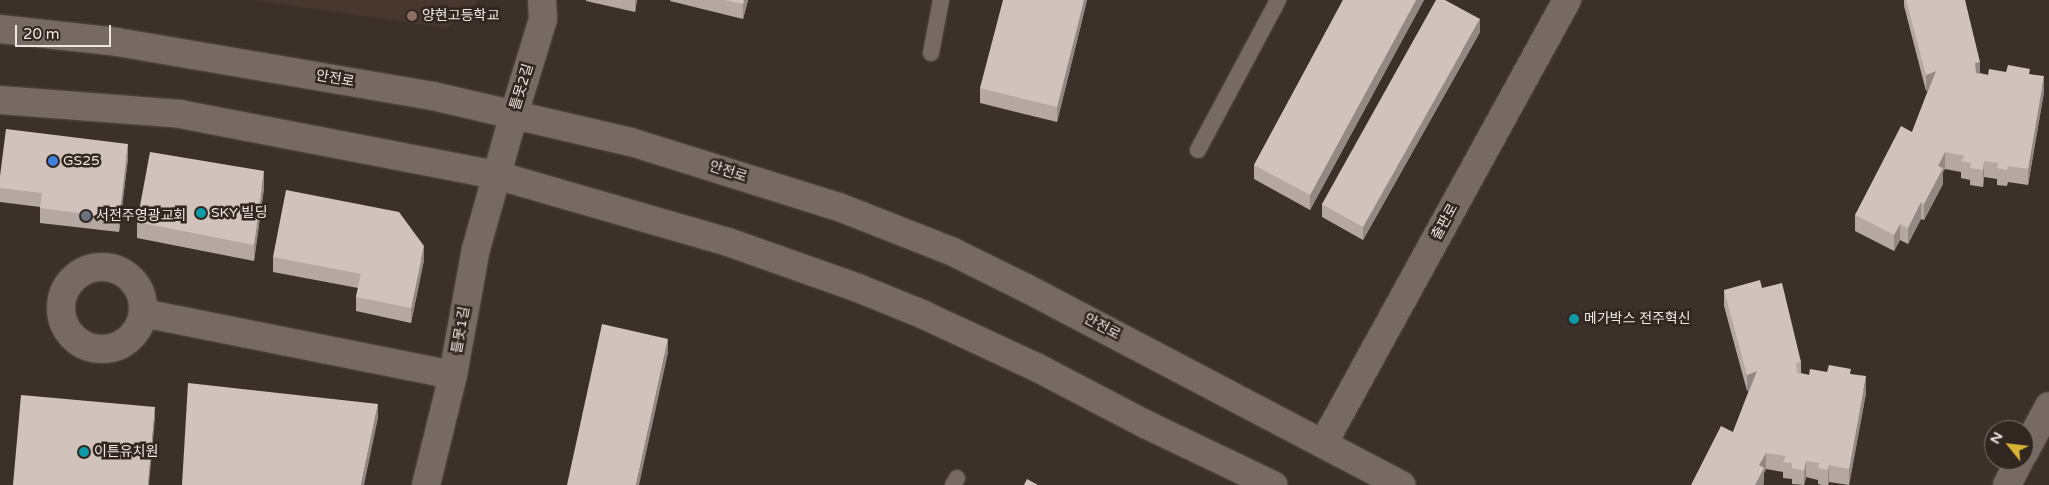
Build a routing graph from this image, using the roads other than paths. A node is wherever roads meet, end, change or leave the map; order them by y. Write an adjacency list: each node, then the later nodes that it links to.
1 (542, 0): 8 (street, 틀못2길)
2 (941, 0): 6 (lane)
3 (1278, 0): 9 (lane)
4 (1567, 0): 15 (street, 출판로)
5 (0, 29): 8 (street, 안전로)
6 (930, 53)
7 (0, 100): 10 (street)
8 (514, 114): 10 (street, 틀못2길); 15 (street, 안전로)
9 (1198, 150)
10 (496, 175): 12 (street, 틀못1길); 18 (street)
11 (144, 312): 12 (street)
12 (453, 375): 17 (street, 틀못1길)
13 (2049, 406): 14 (street)
14 (2034, 434)
15 (1323, 444): 19 (street, 안전로)
16 (2015, 470): 20 (street)
17 (426, 485)
18 (1273, 485)
19 (1401, 485)
20 (2007, 485)

